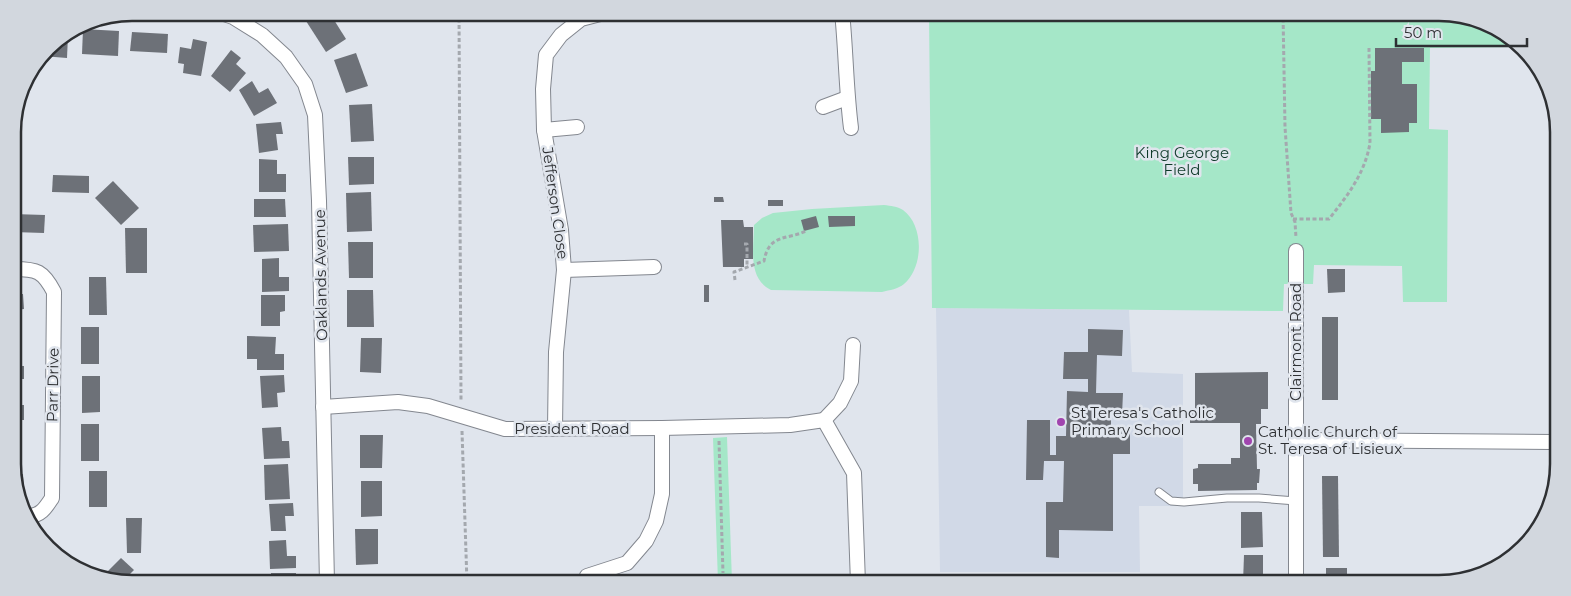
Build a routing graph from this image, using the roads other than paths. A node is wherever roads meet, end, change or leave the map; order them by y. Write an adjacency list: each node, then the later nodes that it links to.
1 (239, 21): 14 (street, Oaklands Avenue)
2 (578, 21): 8 (street, Jefferson Close)
3 (843, 21): 4 (street)
4 (847, 98): 5 (street); 7 (street)
5 (823, 107)
6 (577, 127): 8 (street)
7 (851, 128)
8 (544, 130): 12 (street, Jefferson Close)
9 (1296, 251): 18 (street, Clairmont Road)
10 (654, 267): 12 (street)
11 (21, 270): 22 (street, Parr Drive)
12 (564, 270): 17 (street, Jefferson Close)
13 (853, 345): 15 (street)
14 (323, 407): 17 (street, President Road); 23 (street, Oaklands Avenue)
15 (824, 420): 16 (street, President Road); 25 (street)
16 (662, 428): 17 (street, President Road); 24 (street)
17 (555, 429)
18 (1296, 440): 19 (street); 21 (street, Clairmont Road)
19 (1550, 442)
20 (1159, 492): 21 (lane)
21 (1296, 501): 26 (street, Clairmont Road)
22 (34, 516)
23 (327, 575)
24 (590, 575)
25 (858, 575)
26 (1296, 575)

